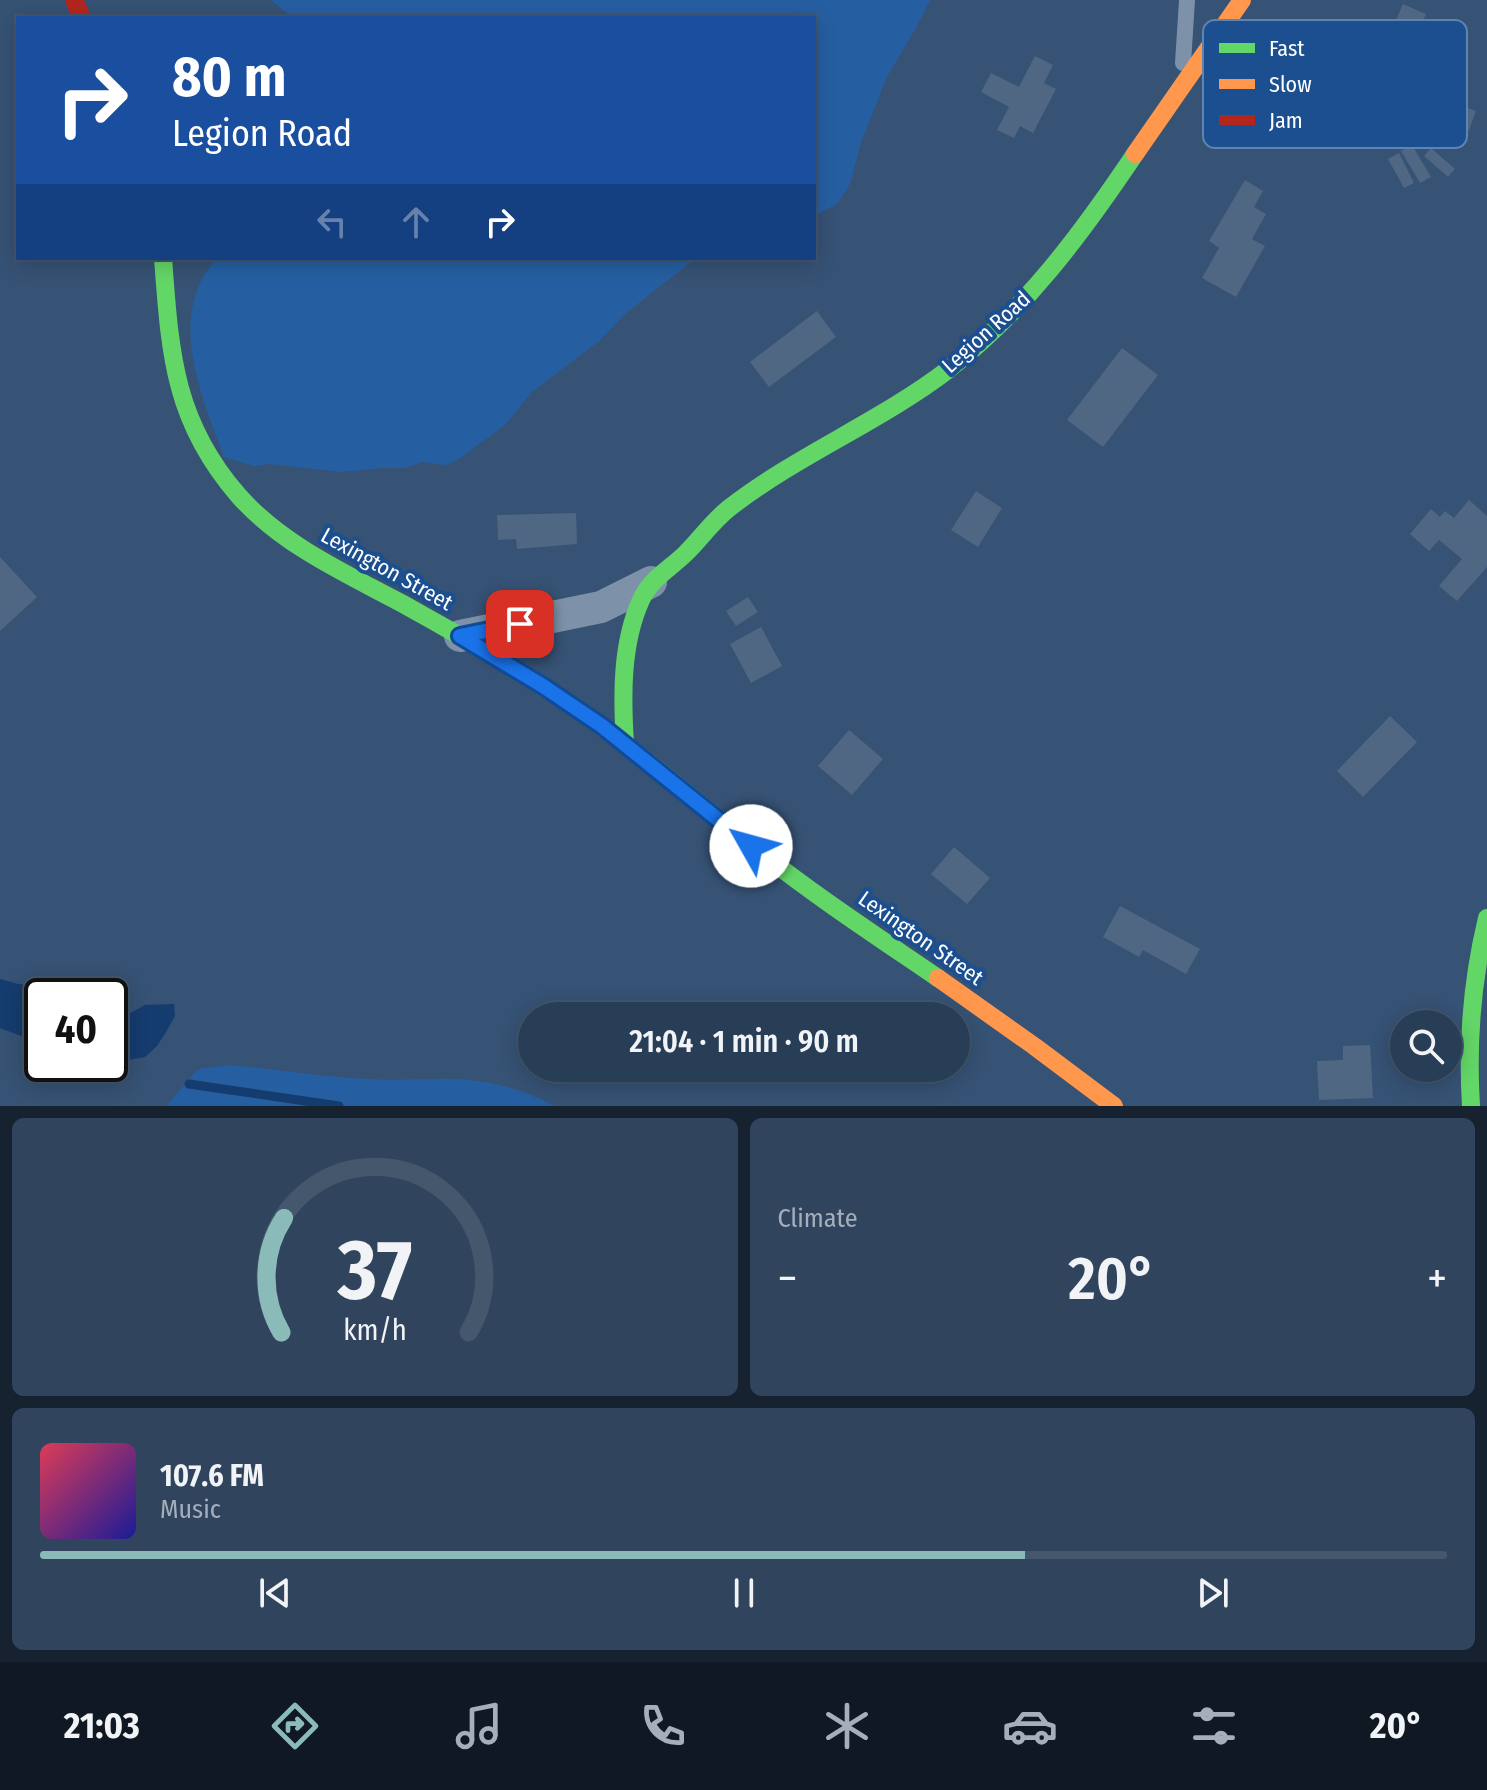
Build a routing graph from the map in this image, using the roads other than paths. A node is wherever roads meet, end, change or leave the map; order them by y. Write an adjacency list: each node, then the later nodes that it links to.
1 (1187, 0): 5 (lane)
2 (1242, 0): 3 (street, Legion Road)
3 (1228, 20)
4 (1203, 55): 5 (street, Legion Road)
5 (1182, 85): 7 (street, Legion Road)
6 (163, 260): 8 (street, Lexington Street)
7 (651, 582): 8 (street, Legion Road); 9 (street, Legion Road)
8 (460, 636): 9 (street, Lexington Street)
9 (625, 744): 12 (street, Lexington Street)
10 (1487, 918): 11 (street)
11 (1478, 1036): 13 (street)
12 (1114, 1106)
13 (1471, 1106)

